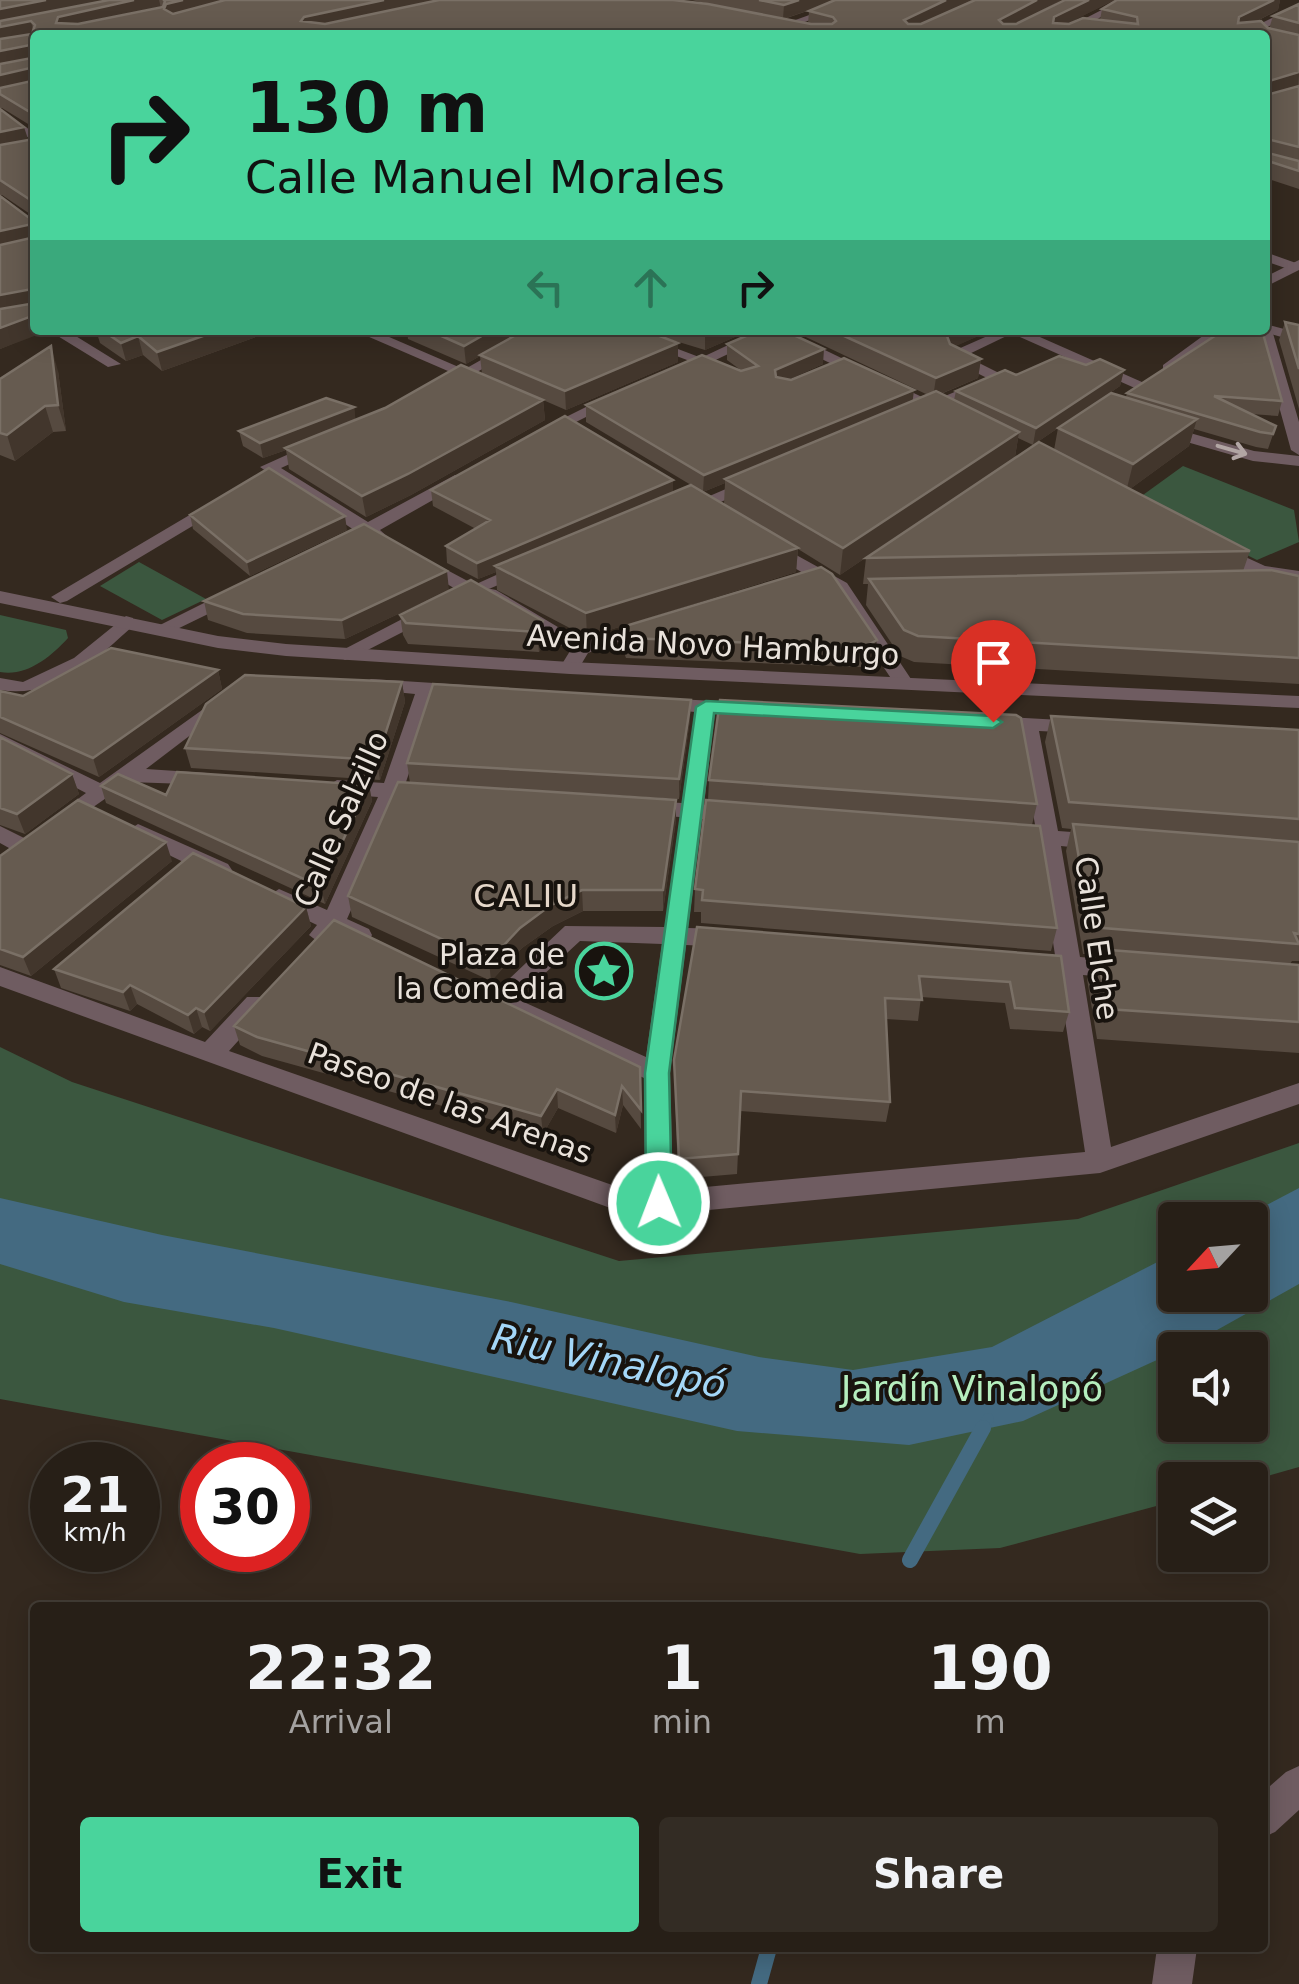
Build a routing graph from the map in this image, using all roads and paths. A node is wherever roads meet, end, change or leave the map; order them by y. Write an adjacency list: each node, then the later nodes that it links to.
1 (860, 0): 7 (street)
2 (1129, 0): 6 (street)
3 (1280, 4): 4 (street)
4 (1299, 9): 12 (street)
5 (757, 22): 7 (street)
6 (1081, 25): 8 (street); 11 (street)
7 (783, 27): 9 (street); 10 (street)
8 (1096, 28)
9 (774, 30)
10 (800, 30)
11 (1070, 30)
12 (1253, 30)
13 (0, 114): 15 (street)
14 (30, 119): 15 (street)
15 (12, 122): 16 (street)
16 (30, 135)
17 (1270, 258): 18 (street)
18 (1295, 265): 19 (street)
19 (1270, 279)
20 (1270, 280): 21 (street)
21 (1299, 284)
22 (1270, 329): 33 (street)
23 (64, 335): 35 (street)
24 (370, 335): 40 (street)
25 (535, 335): 40 (street)
26 (631, 335): 34 (street)
27 (761, 335): 34 (street)
28 (782, 335): 36 (street)
29 (1001, 335): 43 (street)
30 (1022, 335): 31 (street)
31 (1215, 335)
32 (1267, 335): 48 (street)
33 (1299, 338)
34 (706, 361): 38 (street); 39 (street)
35 (113, 364)
36 (845, 364): 37 (street); 43 (street)
37 (828, 370)
38 (734, 373)
39 (671, 375)
40 (458, 377): 41 (street)
41 (499, 388)
42 (636, 390): 49 (street)
43 (934, 406): 44 (street); 46 (street)
44 (916, 413)
45 (1137, 422): 50 (street, one-way to 50)
46 (971, 425)
47 (332, 442): 53 (street)
48 (1298, 444)
49 (516, 448)
50 (1299, 462)
51 (483, 466): 55 (street)
52 (772, 474): 54 (street)
53 (258, 477): 55 (street); 70 (street)
54 (702, 505)
55 (368, 531): 58 (street); 67 (street)
56 (746, 531): 66 (street)
57 (1190, 536): 62 (street)
58 (334, 548)
59 (544, 559): 67 (street)
60 (860, 576): 66 (street)
61 (1299, 577): 62 (street)
62 (1255, 581): 68 (street)
63 (0, 582): 70 (street, Avenida Novo Hamburgo)
64 (785, 585): 66 (street)
65 (248, 588): 73 (street)
66 (844, 589): 79 (street)
67 (471, 590): 74 (street); 75 (street)
68 (1299, 595)
69 (0, 597): 72 (street, Avenida Novo Hamburgo)
70 (60, 598): 72 (street, Avenida Novo Hamburgo)
71 (674, 620): 74 (street)
72 (126, 622): 73 (street, Avenida Novo Hamburgo); 77 (street)
73 (162, 629): 75 (street, Avenida Novo Hamburgo)
74 (581, 649): 76 (street)
75 (345, 654): 76 (street, Avenida Novo Hamburgo)
76 (570, 668): 79 (street, Avenida Novo Hamburgo)
77 (0, 684)
78 (349, 684): 80 (street)
79 (905, 685): 83 (street, Avenida Novo Hamburgo)
80 (427, 688): 82 (street); 94 (street, Calle Salzillo)
81 (235, 692): 91 (street)
82 (487, 692)
83 (1299, 702)
84 (646, 703): 85 (street)
85 (706, 707): 86 (street); 98 (street)
86 (765, 710)
87 (976, 721): 88 (street)
88 (1027, 724): 89 (street); 102 (street, Calle Elche)
89 (1105, 728)
90 (0, 740): 96 (street)
91 (127, 775): 92 (street); 96 (street)
92 (222, 780)
93 (316, 786): 94 (street)
94 (392, 790): 95 (street); 106 (street, Calle Salzillo)
95 (452, 794)
96 (93, 799): 104 (street); 106 (street)
97 (632, 806): 98 (street)
98 (691, 810): 99 (street); 107 (street)
99 (767, 816)
100 (0, 833): 104 (street)
101 (994, 834): 102 (street)
102 (1050, 838): 103 (street); 112 (street, Calle Elche)
103 (1127, 844)
104 (26, 848): 105 (street)
105 (0, 868)
106 (332, 923): 109 (street); 110 (street, Calle Salzillo)
107 (674, 934): 108 (street); 117 (street); 117 (street)
108 (752, 940)
109 (383, 946)
110 (306, 952)
111 (1007, 960): 112 (street)
112 (1066, 965): 113 (street); 119 (street, Calle Elche)
113 (1144, 971)
114 (0, 976): 116 (street, Paseo de las Arenas)
115 (279, 980): 116 (street)
116 (212, 1052): 120 (street, Paseo de las Arenas)
117 (657, 1073): 120 (street)
118 (1299, 1094): 119 (street, Paseo de las Arenas)
119 (1100, 1162): 120 (street, Paseo de las Arenas)
120 (659, 1203)
121 (1299, 1785): 122 (street)
122 (1268, 1813)
123 (1176, 1952): 124 (street)
124 (1172, 1984)

